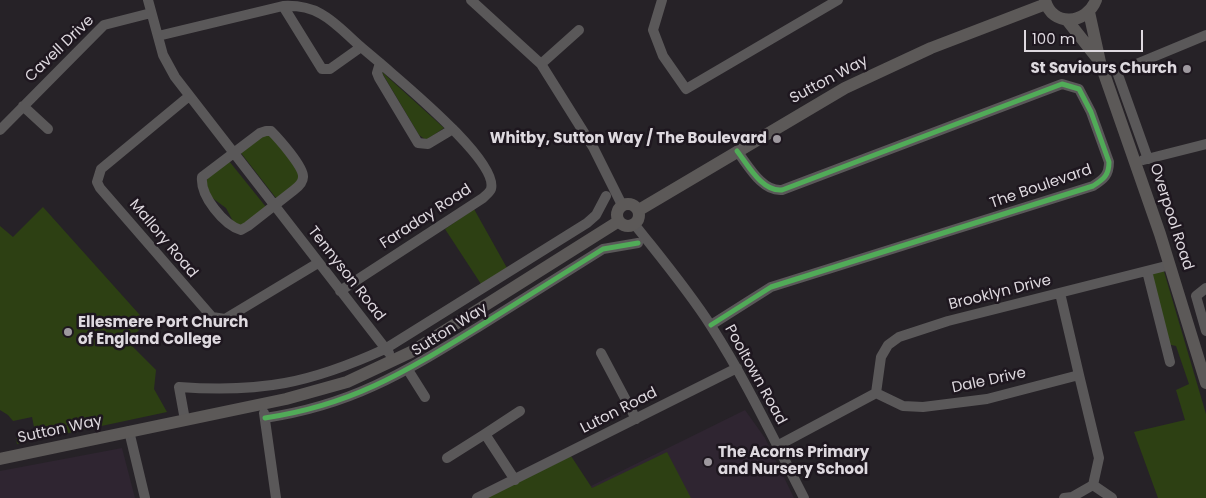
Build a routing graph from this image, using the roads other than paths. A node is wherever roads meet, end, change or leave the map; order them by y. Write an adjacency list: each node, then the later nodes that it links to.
1 (148, 0): 9 (street, Tennyson Road)
2 (471, 0): 17 (street)
3 (662, 0): 4 (street)
4 (838, 0)
5 (1096, 0): 8 (main road)
6 (1046, 2): 10 (main road, Overpool Road); 24 (main road, Sutton Way)
7 (283, 6): 13 (street, Faraday Road); 14 (street, Faraday Road); 14 (street)
8 (1089, 12): 10 (main road); 15 (main road, Overpool Road)
9 (151, 13): 13 (street, Tennyson Road); 19 (street, Cavell Drive)
10 (1067, 20): 15 (main road, Overpool Road)
11 (579, 30): 17 (street)
12 (1206, 35): 26 (street)
13 (158, 36): 18 (street, Tennyson Road)
14 (362, 47): 16 (street, Faraday Road)
15 (1100, 62): 27 (main road, Overpool Road)
16 (380, 63): 21 (street, Faraday Road); 21 (street)
17 (541, 64): 29 (street)
18 (188, 96): 25 (street, Tennyson Road); 35 (street, Mallory Road)
19 (24, 106): 20 (street); 22 (street, Cavell Drive)
20 (48, 129)
21 (452, 129): 39 (street, Faraday Road)
22 (0, 130)
23 (1206, 144): 26 (street)
24 (736, 151): 31 (main road, Sutton Way); 41 (street, The Boulevard)
25 (234, 154): 30 (street, Tennyson Road); 30 (street); 30 (street)
26 (1148, 158): 27 (street)
27 (1135, 162): 36 (main road, Overpool Road)
28 (606, 196): 43 (street, Sutton Way)
29 (622, 205): 31 (main road); 32 (main road)
30 (273, 207): 35 (street, Tennyson Road)
31 (639, 210): 33 (main road)
32 (619, 221): 33 (main road); 45 (main road, Sutton Way)
33 (635, 225): 41 (street, Pooltown Road)
34 (638, 243): 48 (street, Sutton Way)
35 (318, 263): 39 (street, Tennyson Road)
36 (1170, 266): 37 (street, Brooklyn Drive); 50 (main road, Overpool Road)
37 (1147, 271): 40 (street, Brooklyn Drive); 46 (street)
38 (1206, 288): 42 (street)
39 (340, 291): 43 (street, Tennyson Road)
40 (1060, 293): 49 (street); 51 (street, Brooklyn Drive)
41 (711, 325): 47 (street, Pooltown Road)
42 (1206, 331)
43 (386, 349): 45 (street, Tennyson Road); 57 (street, Sutton Way)
44 (602, 353): 56 (street)
45 (394, 360): 53 (main road, Sutton Way)
46 (1170, 362)
47 (737, 368): 56 (street, Luton Road); 60 (street, Pooltown Road)
48 (408, 370): 52 (street, Sutton Way); 55 (street, Sutton Way)
49 (1079, 375): 51 (street, Dale Drive); 64 (street)
50 (1206, 383)
51 (876, 393): 60 (street)
52 (425, 397)
53 (263, 404): 55 (street); 57 (main road, Sutton Way)
54 (520, 411): 59 (street)
55 (265, 418): 66 (street)
56 (636, 419): 63 (street, Luton Road)
57 (185, 420): 58 (main road, Sutton Way)
58 (129, 431): 62 (main road, Sutton Way); 65 (street)
59 (485, 434): 61 (street); 63 (street)
60 (777, 446): 68 (street, Pooltown Road)
61 (447, 458)
62 (0, 459)
63 (515, 480): 67 (street, Luton Road)
64 (1092, 485): 69 (street); 70 (street)
65 (145, 498)
66 (276, 498)
67 (477, 498)
68 (804, 498)
69 (1064, 498)
70 (1112, 498)

